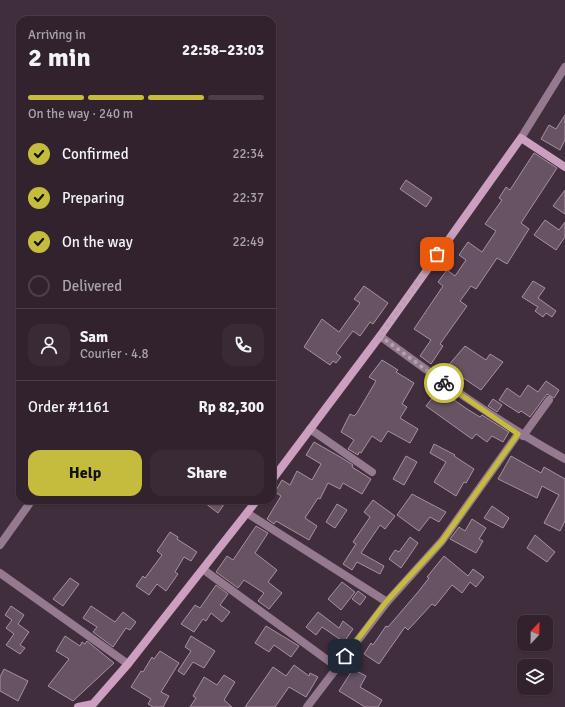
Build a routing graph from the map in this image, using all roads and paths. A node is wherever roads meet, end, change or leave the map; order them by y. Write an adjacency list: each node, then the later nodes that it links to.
1 (565, 67): 2 (street)
2 (521, 138): 3 (street); 4 (street)
3 (565, 167)
4 (380, 336): 6 (street); 7 (street)
5 (549, 400): 7 (street)
6 (310, 429): 9 (street); 10 (street)
7 (521, 435): 8 (street); 17 (street)
8 (565, 459)
9 (372, 472)
10 (276, 475)
11 (29, 504): 14 (street)
12 (254, 504): 13 (street)
13 (247, 513): 15 (street); 17 (street)
14 (0, 545)
15 (204, 570): 18 (street); 19 (street)
16 (0, 572): 18 (street)
17 (386, 602): 19 (street)
18 (128, 664): 20 (street)
19 (337, 667): 22 (street)
20 (95, 706): 21 (street)
21 (78, 707)
22 (307, 707)

